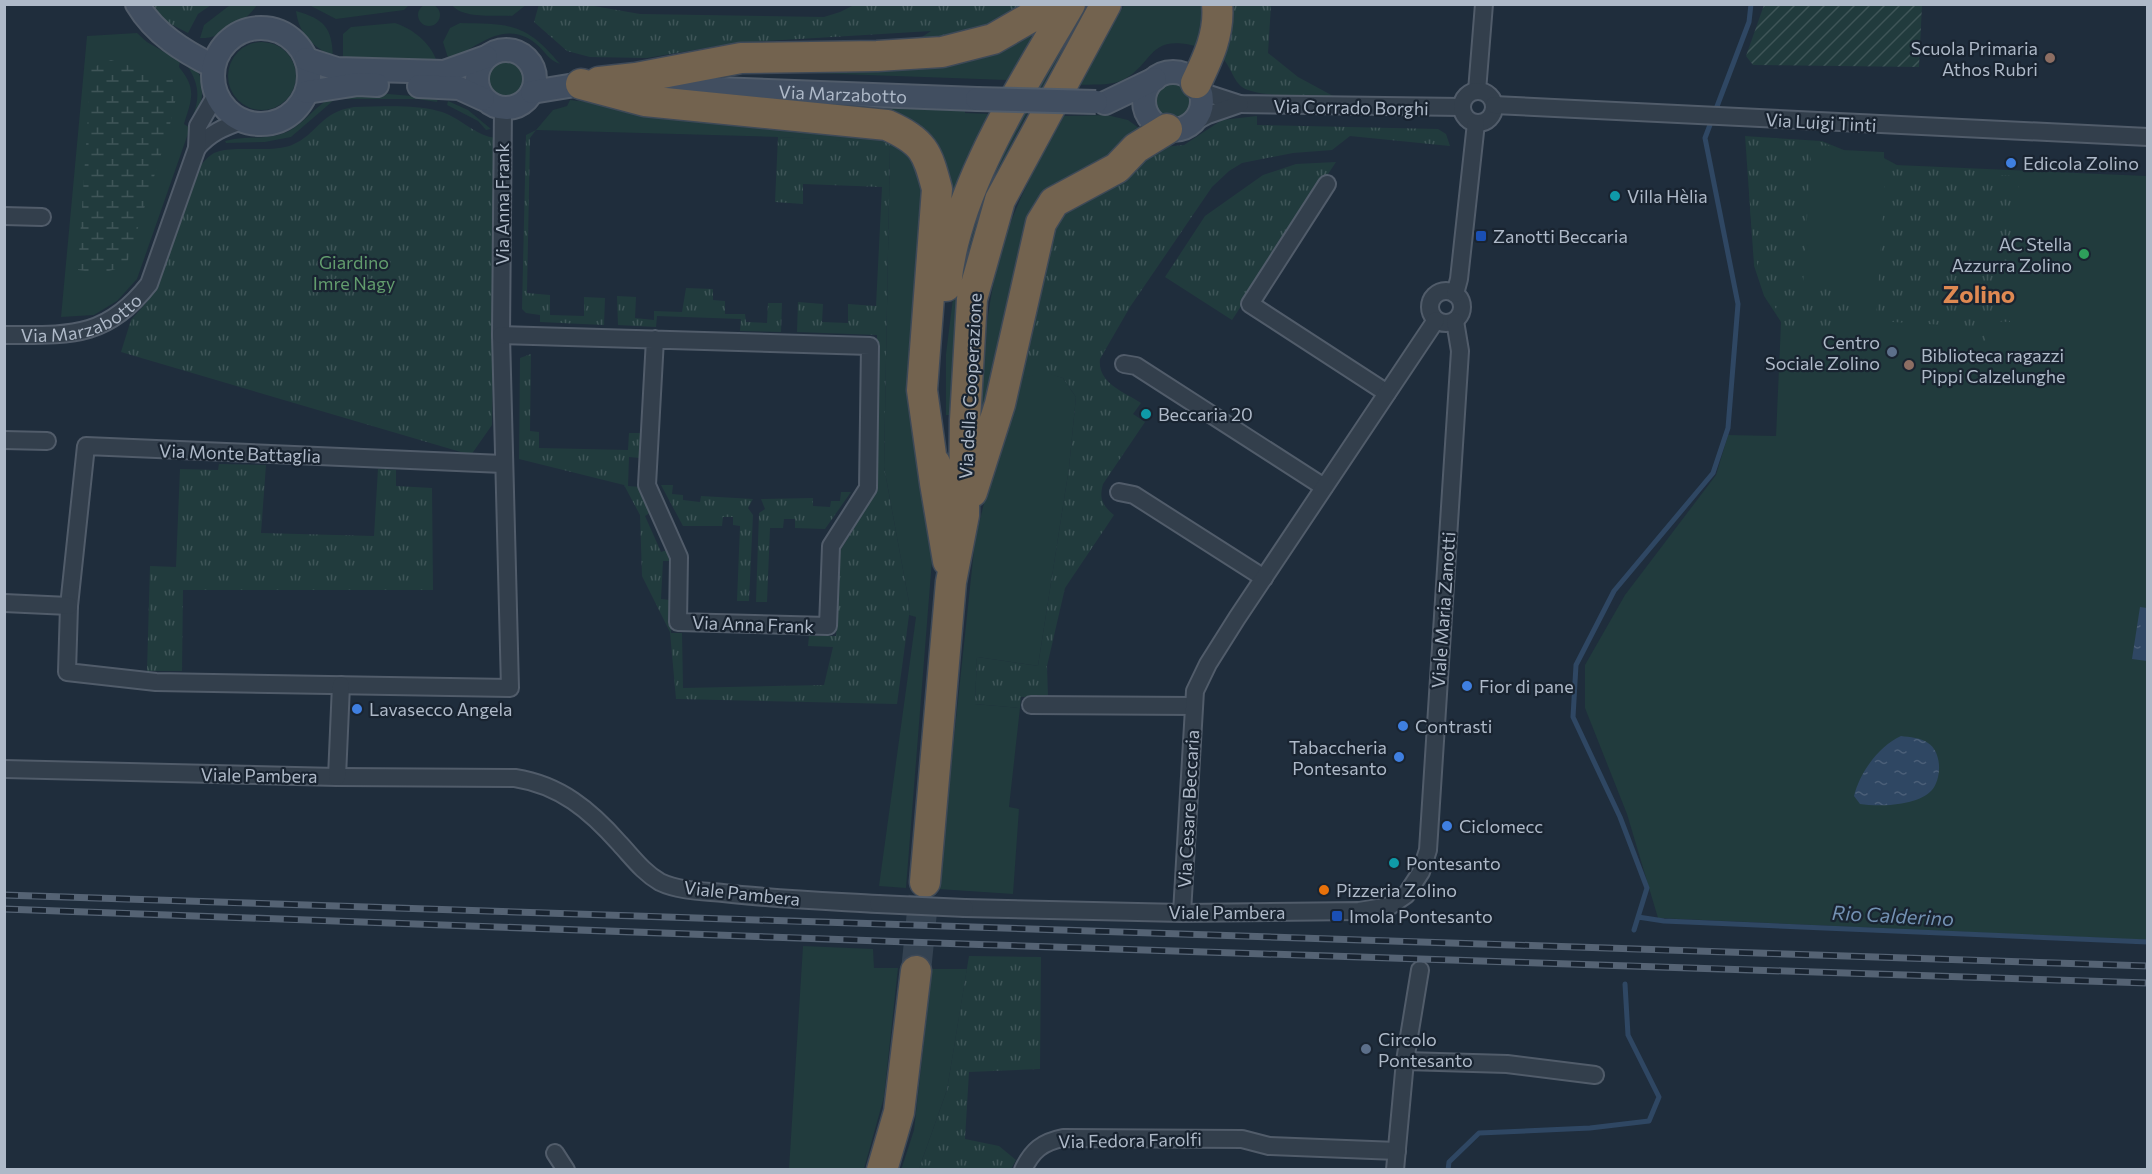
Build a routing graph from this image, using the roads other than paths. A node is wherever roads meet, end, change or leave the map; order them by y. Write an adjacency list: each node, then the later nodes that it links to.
1 (137, 4): 7 (street)
2 (1047, 4): 14 (highway)
3 (1070, 4): 44 (highway, Via della Cooperazione)
4 (1106, 4): 47 (highway, Via della Cooperazione)
5 (1217, 4): 15 (highway)
6 (1484, 4): 16 (street)
7 (165, 38): 8 (street); 11 (street)
8 (224, 45): 10 (street); 11 (street)
9 (486, 57): 10 (street, Via Marzabotto); 12 (street, Via Marzabotto); 21 (street)
10 (306, 59): 17 (street)
11 (213, 66): 19 (street)
12 (532, 66): 14 (street, Via Marzabotto); 18 (street)
13 (1155, 79): 15 (street); 20 (street, Via Marzabotto); 26 (street)
14 (581, 84): 18 (street, Via Marzabotto); 20 (street, Via Marzabotto, bridge); 44 (highway)
15 (1198, 87): 22 (street, Via Corrado Borghi); 26 (street)
16 (1477, 91): 23 (street); 24 (street)
17 (307, 92): 21 (street); 25 (street)
18 (532, 92): 21 (street, Via Marzabotto)
19 (216, 95): 25 (street); 29 (street, Via Marzabotto)
20 (1100, 102): 26 (street, Via Marzabotto)
21 (493, 104): 37 (street, Via Anna Frank)
22 (1240, 104): 24 (street, Via Corrado Borghi); 26 (street, Via Corrado Borghi)
23 (1494, 105): 27 (street); 28 (street, Via Luigi Tinti)
24 (1462, 107): 27 (street)
25 (242, 121): 29 (street)
26 (1168, 123): 47 (highway)
27 (1476, 123): 33 (street, Viale Maria Zanotti)
28 (2148, 137)
29 (197, 148): 36 (street, Via Marzabotto)
30 (1327, 184): 40 (street)
31 (4, 216): 32 (street)
32 (42, 217)
33 (1455, 294): 34 (street); 35 (street, Viale Maria Zanotti)
34 (1436, 320): 35 (street); 40 (street, Via Cesare Beccaria)
35 (1455, 321): 58 (street, Viale Maria Zanotti)
36 (4, 334)
37 (501, 335): 38 (street, Via Anna Frank); 43 (street, Via Anna Frank)
38 (655, 339): 38 (street, Via Anna Frank)
39 (1124, 364): 45 (street)
40 (1387, 393): 45 (street, Via Cesare Beccaria)
41 (4, 440): 42 (street)
42 (47, 441)
43 (503, 464): 51 (street, Via Monte Battaglia); 52 (street, Via Monte Battaglia)
44 (935, 483): 49 (highway, Via della Cooperazione)
45 (1324, 487): 48 (street, Via Cesare Beccaria)
46 (1119, 492): 48 (street)
47 (964, 515): 49 (highway, Via della Cooperazione)
48 (1264, 578): 54 (street, Via Cesare Beccaria)
49 (951, 582): 57 (highway, Via della Cooperazione)
50 (4, 603): 51 (street)
51 (69, 606): 52 (street, Via Monte Battaglia)
52 (341, 685): 56 (street)
53 (1031, 705): 54 (street, Via Cesare Beccaria)
54 (1194, 706): 59 (street, Via Cesare Beccaria)
55 (4, 769): 56 (street, Viale Pambera)
56 (337, 777): 59 (street, Viale Pambera, bridge)
57 (925, 882)
58 (1406, 895): 59 (street, Viale Pambera)
59 (1182, 913)
60 (1420, 970): 62 (street)
61 (916, 971): 67 (highway)
62 (1405, 1061): 63 (street); 64 (street)
63 (1595, 1075)
64 (1397, 1150): 68 (street, Via Fedora Farolfi); 69 (street)
65 (555, 1154): 66 (street)
66 (566, 1170)
67 (882, 1170)
68 (1023, 1170)
69 (1395, 1170)

